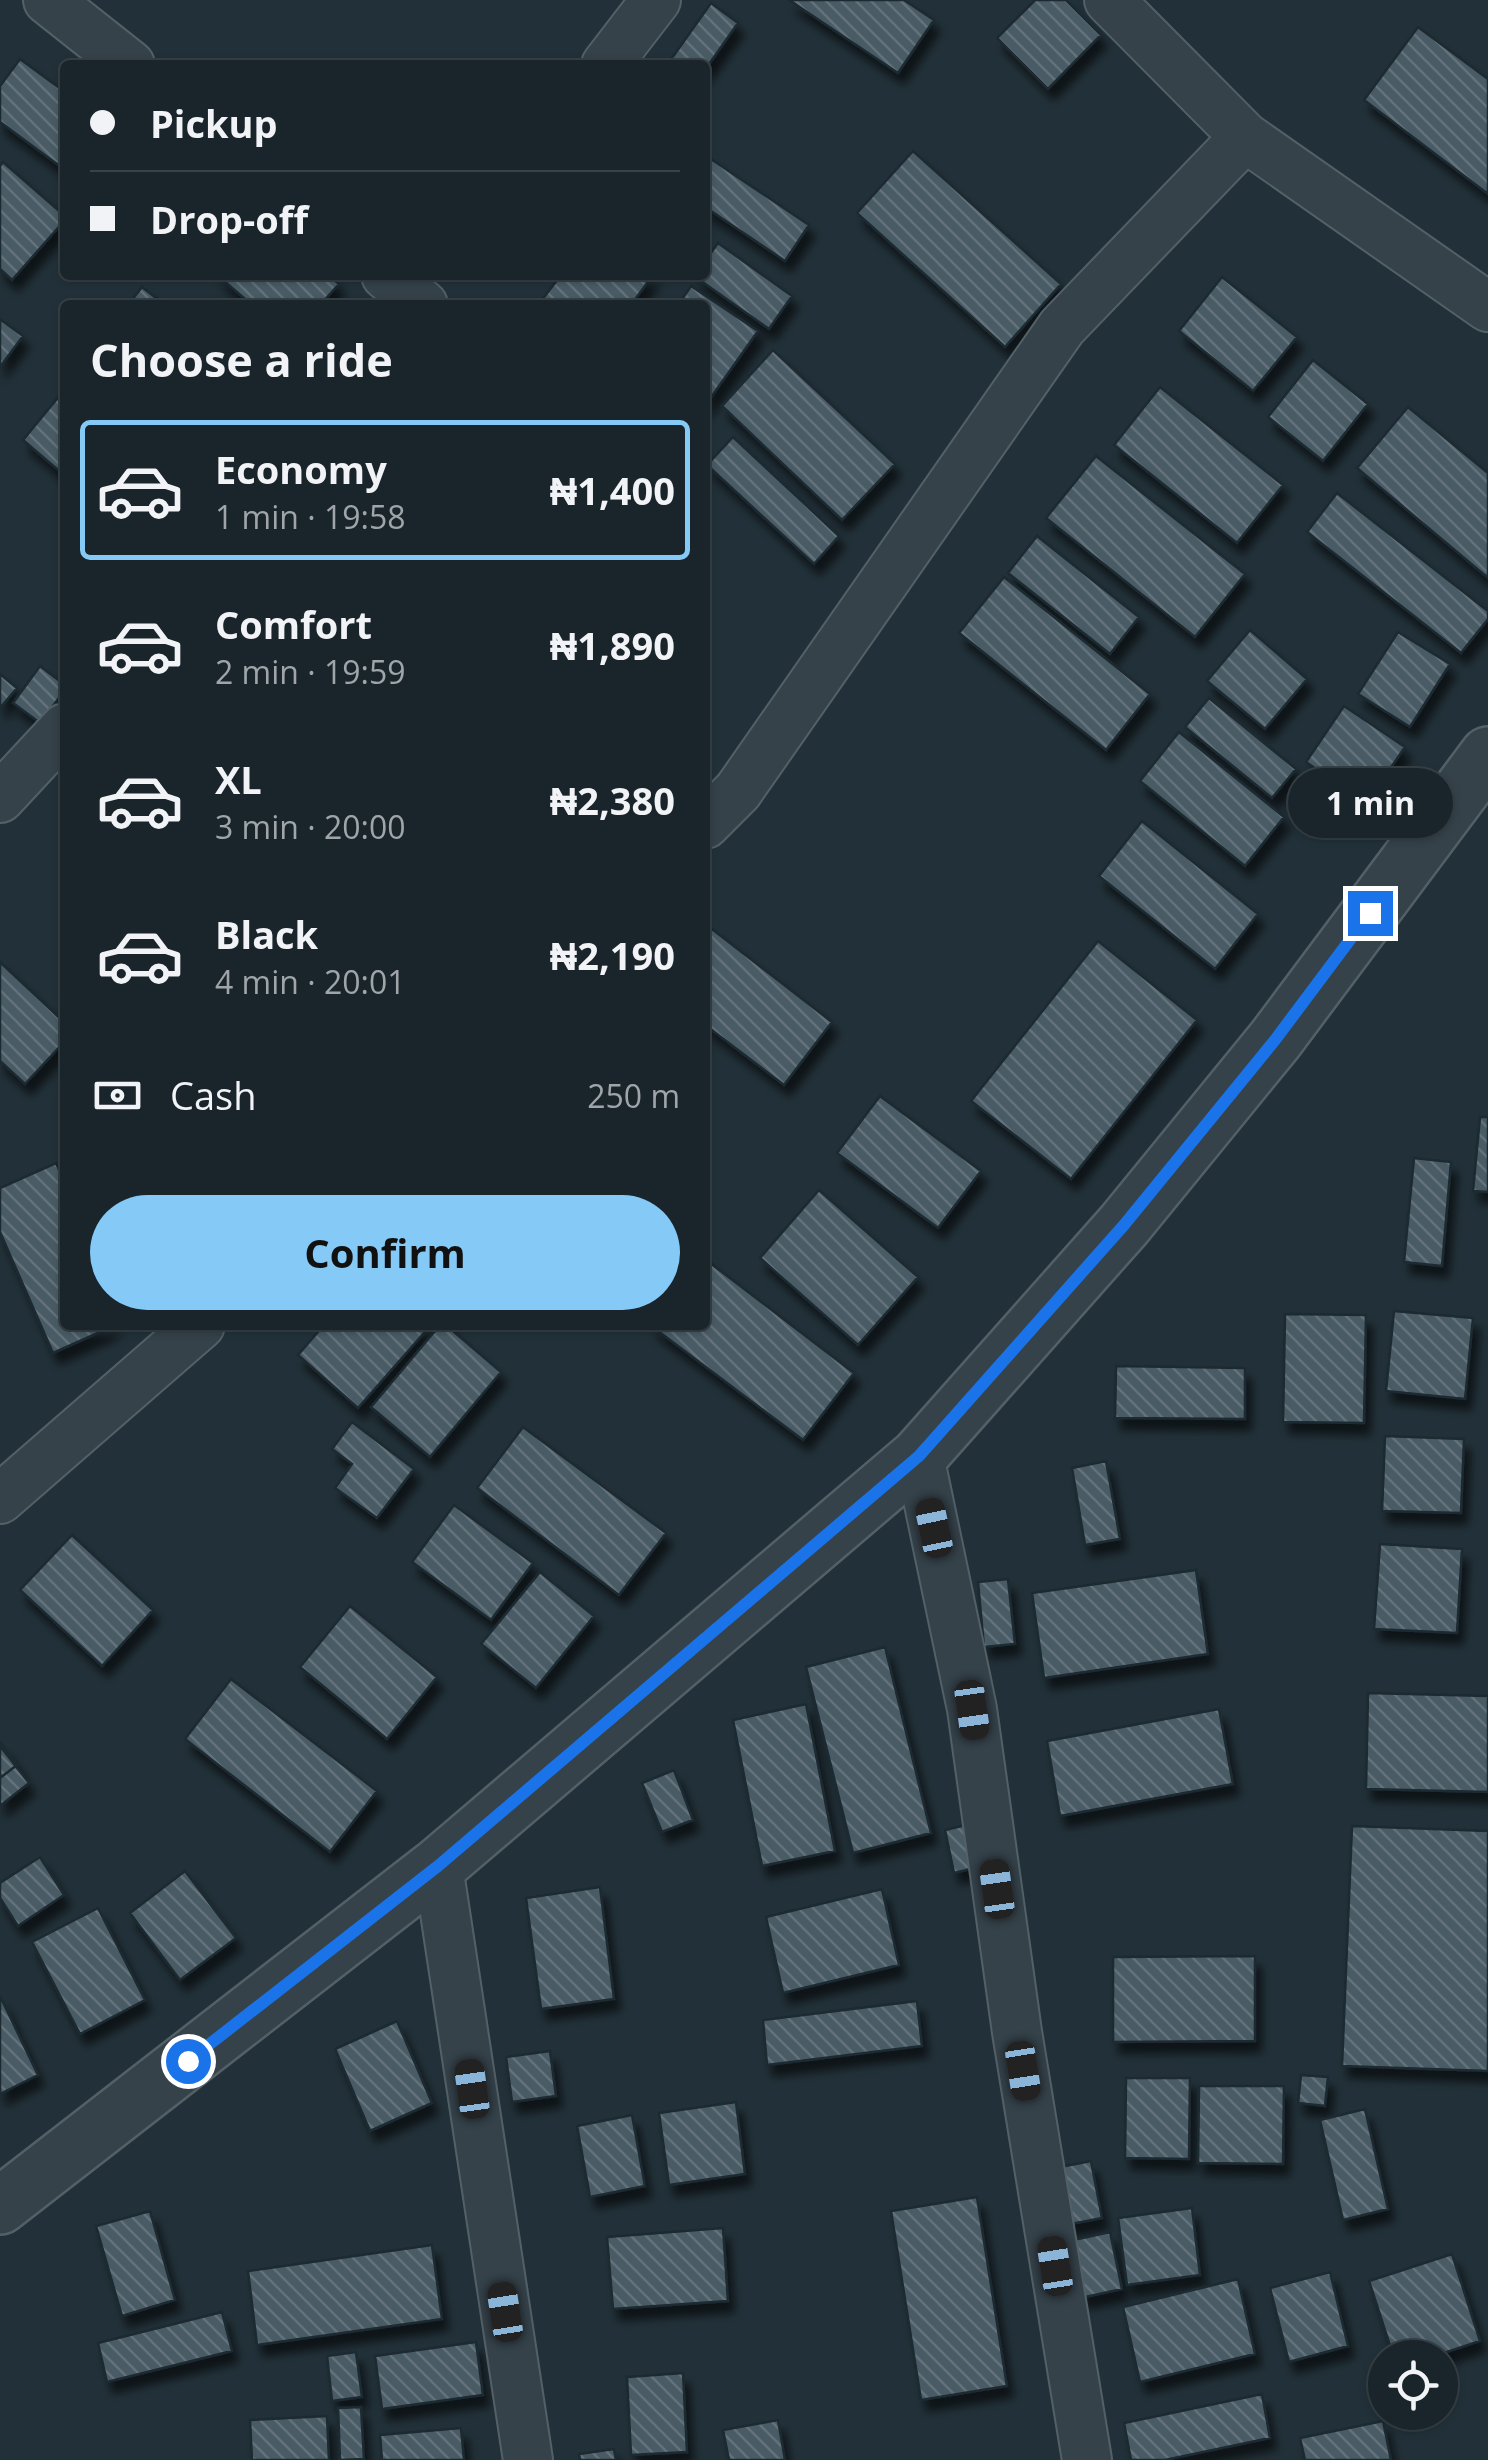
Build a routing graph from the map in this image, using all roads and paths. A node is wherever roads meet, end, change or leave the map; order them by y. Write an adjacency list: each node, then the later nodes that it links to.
1 (48, 0): 4 (street)
2 (656, 0): 5 (street)
3 (1109, 0): 6 (street)
4 (124, 60)
5 (610, 60)
6 (1245, 137): 11 (street); 15 (street)
7 (392, 280): 9 (street)
8 (446, 280): 10 (street)
9 (418, 300)
10 (429, 300)
11 (1488, 307)
12 (60, 733): 14 (street)
13 (1488, 755): 17 (street)
14 (0, 798)
15 (710, 819)
16 (194, 1330): 18 (street)
17 (919, 1456): 19 (street); 22 (street)
18 (0, 1499)
19 (438, 1866): 20 (street); 21 (street)
20 (0, 2206)
21 (528, 2460)
22 (1086, 2460)

